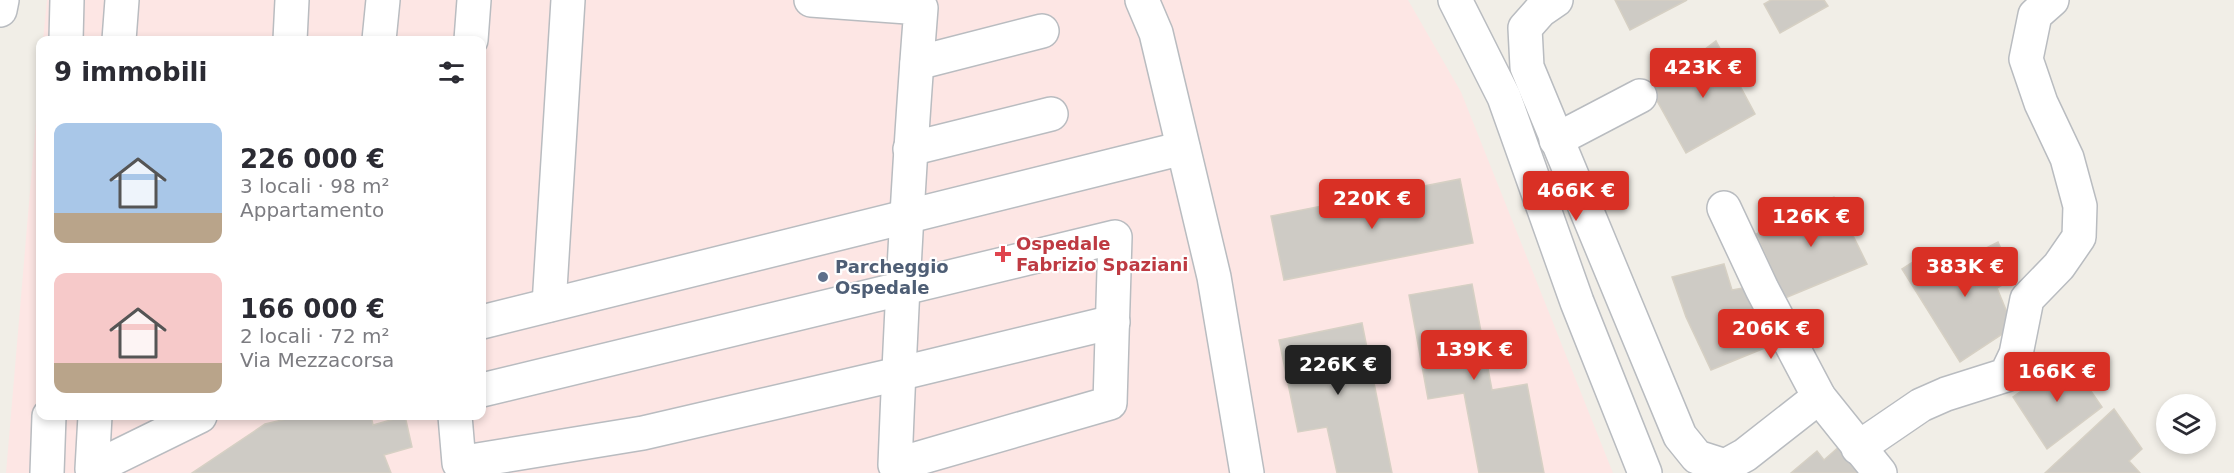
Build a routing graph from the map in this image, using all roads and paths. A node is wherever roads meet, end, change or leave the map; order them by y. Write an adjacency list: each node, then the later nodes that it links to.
1 (2, 0): 13 (street)
2 (67, 0): 15 (street)
3 (122, 0): 16 (street)
4 (292, 0): 17 (street)
5 (383, 0): 18 (street)
6 (474, 0): 19 (street)
7 (568, 0): 29 (street)
8 (811, 0): 20 (street)
9 (1142, 0): 24 (street)
10 (1455, 0): 43 (street)
11 (1556, 0): 23 (street)
12 (2052, 0): 39 (street)
13 (0, 10)
14 (1042, 31): 20 (street)
15 (66, 36)
16 (119, 36)
17 (290, 36)
18 (379, 36)
19 (471, 36)
20 (916, 63): 25 (street)
21 (1640, 96): 23 (street)
22 (1051, 114): 25 (street)
23 (1556, 140): 34 (street)
24 (1183, 148): 27 (street); 42 (street)
25 (910, 149): 27 (street)
26 (1724, 208): 34 (street)
27 (905, 216): 28 (street); 29 (street)
28 (902, 290): 31 (street); 32 (street); 33 (street)
29 (549, 305): 30 (street)
30 (486, 321)
31 (1113, 322): 32 (street); 32 (street)
32 (898, 374): 38 (street)
33 (486, 389)
34 (1819, 397): 39 (street)
35 (50, 420): 41 (street)
36 (95, 420): 40 (street)
37 (192, 420): 40 (street)
38 (455, 420)
39 (1858, 448): 44 (street)
40 (92, 471)
41 (47, 473)
42 (1247, 473)
43 (1645, 473)
44 (1880, 473)

